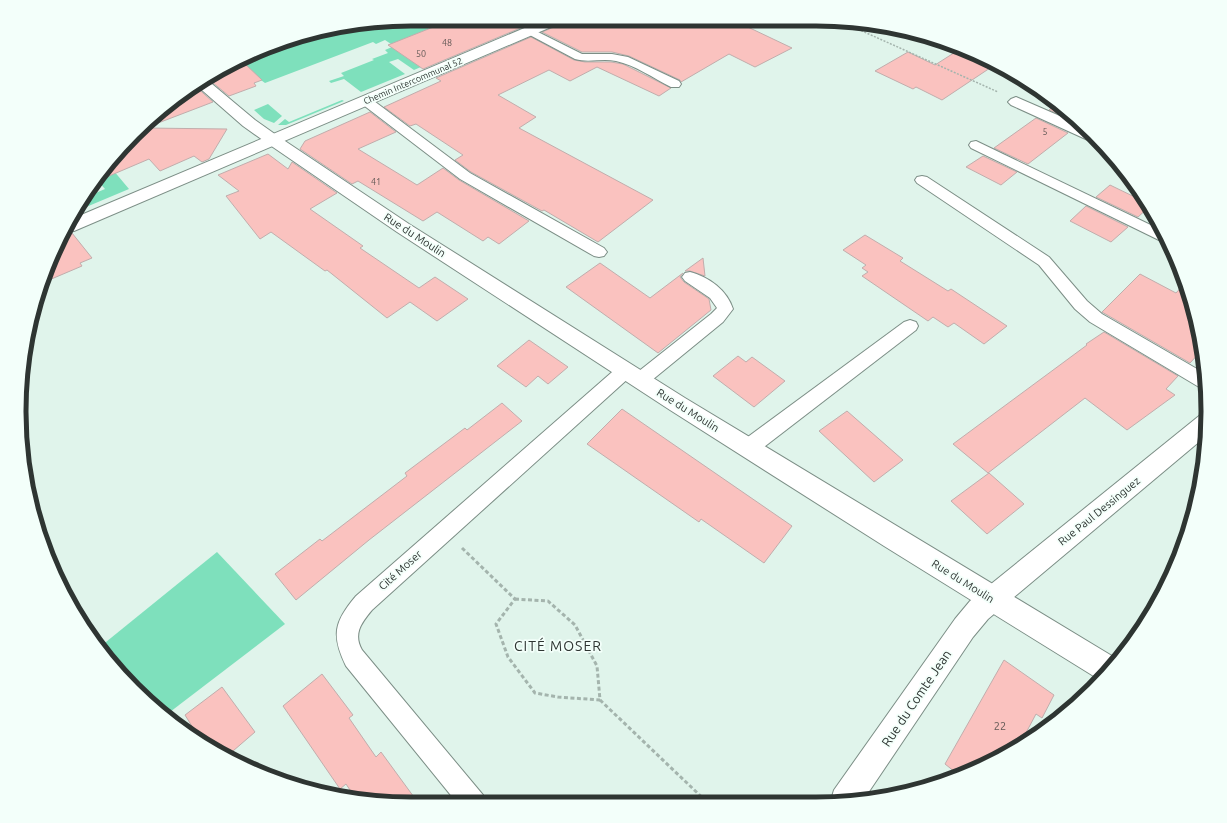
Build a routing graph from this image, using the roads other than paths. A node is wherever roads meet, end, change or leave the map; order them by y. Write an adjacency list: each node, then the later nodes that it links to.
1 (542, 26): 2 (street, Chemin Intercommunal 52)
2 (530, 31): 3 (lane); 5 (street, Chemin Intercommunal 52)
3 (675, 84)
4 (206, 86): 8 (street, Rue du Moulin)
5 (366, 101): 8 (street, Chemin Intercommunal 52); 13 (lane)
6 (1016, 102): 7 (street)
7 (1079, 130)
8 (273, 140): 11 (street, Chemin Intercommunal 52); 16 (street, Rue du Moulin)
9 (976, 145): 12 (lane)
10 (922, 180): 17 (lane)
11 (75, 225)
12 (1157, 234)
13 (599, 252)
14 (690, 277): 16 (lane, Cité Moser)
15 (910, 326): 19 (lane)
16 (632, 375): 19 (street, Rue du Moulin); 23 (lane, Cité Moser)
17 (1199, 379)
18 (1200, 427): 20 (street, Rue Paul Dessinguez)
19 (748, 448): 20 (street, Rue du Moulin)
20 (991, 599): 21 (street, Rue du Moulin); 22 (street, Rue du Comte Jean)
21 (1104, 667)
22 (849, 795)
23 (468, 797)

